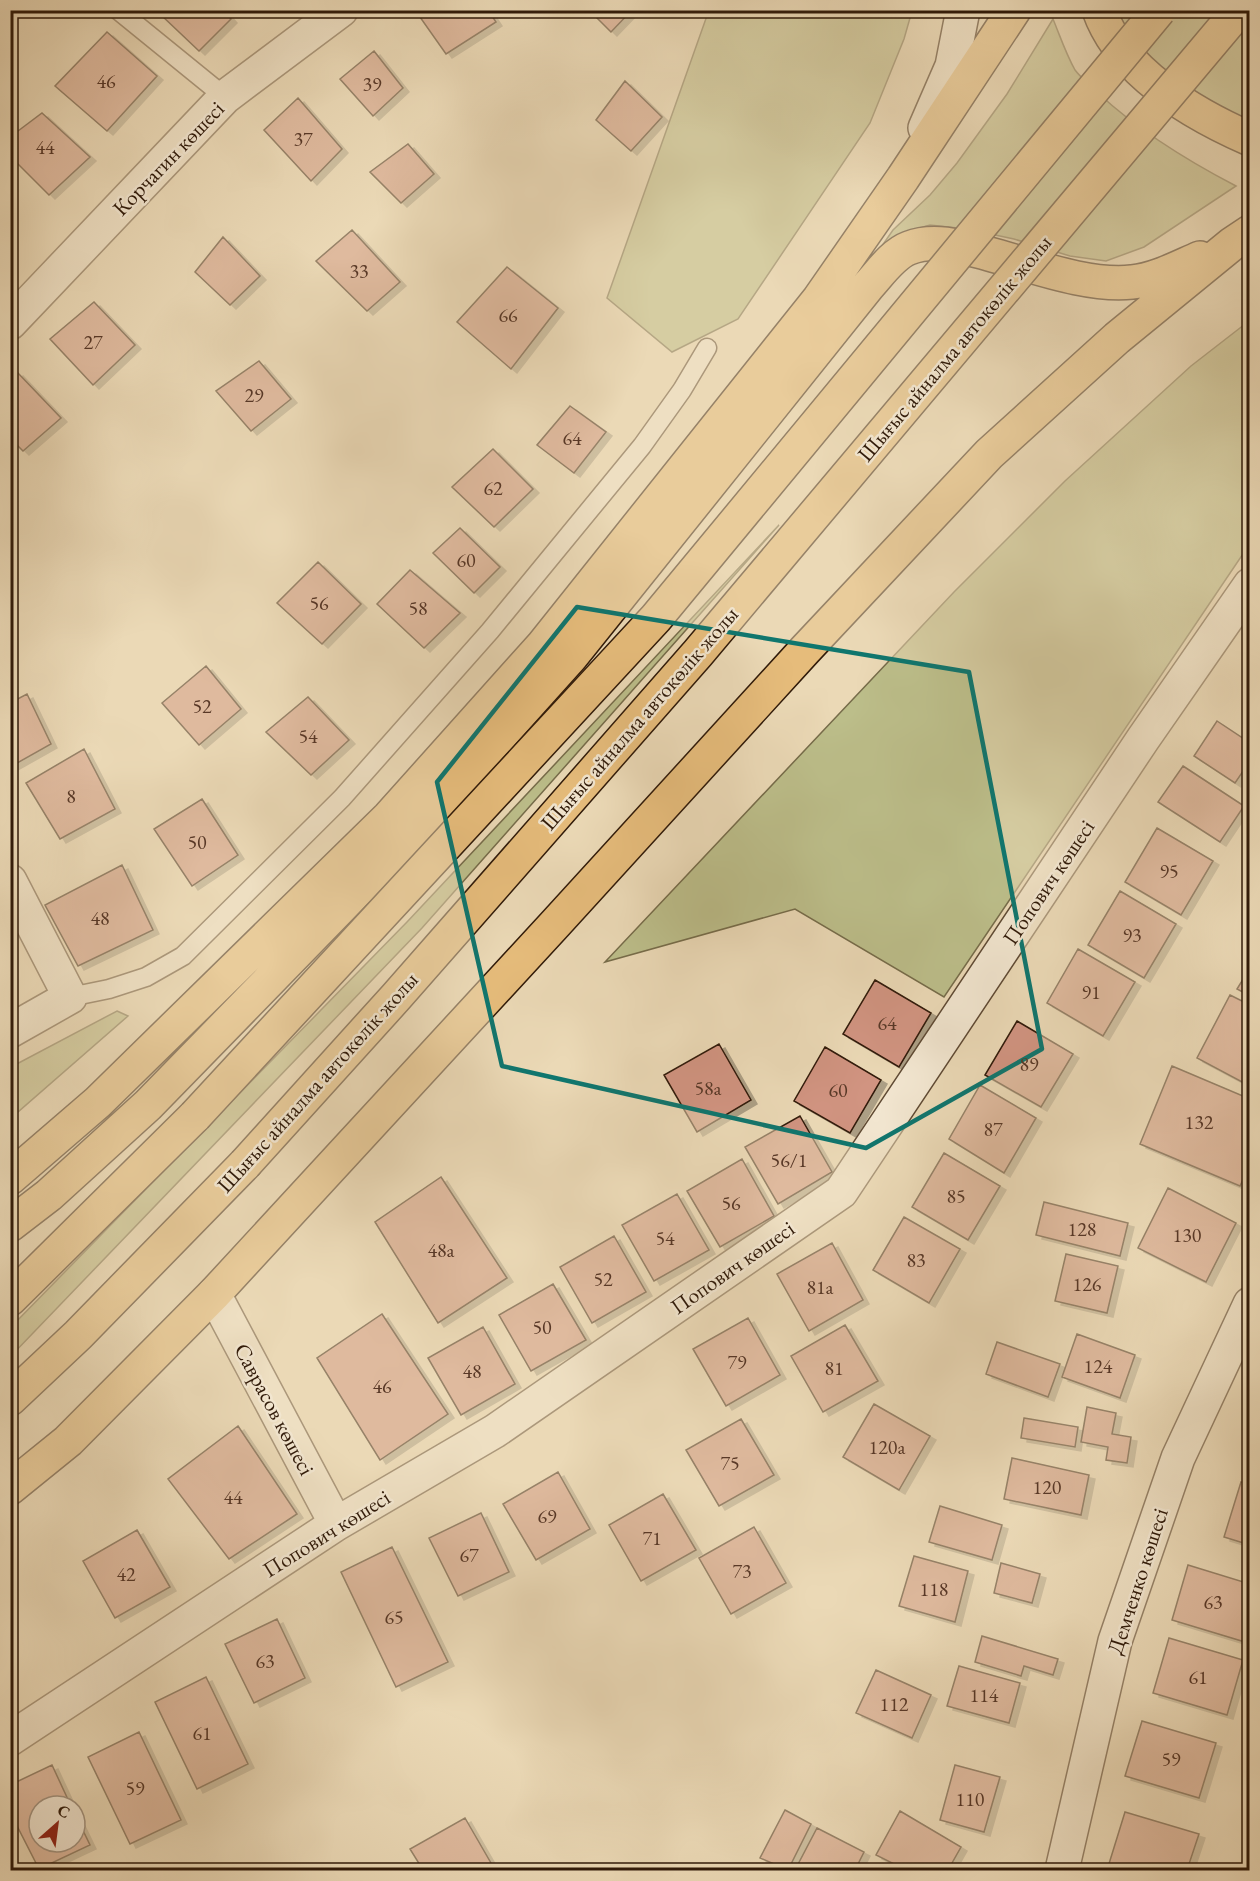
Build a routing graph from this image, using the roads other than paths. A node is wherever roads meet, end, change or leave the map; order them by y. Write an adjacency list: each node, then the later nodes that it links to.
1 (118, 10): 8 (lane)
2 (341, 10): 8 (street, Корчагин көшесі)
3 (963, 10): 10 (street)
4 (1014, 10): 10 (main road)
5 (1099, 10): 9 (main road)
6 (1159, 10): 21 (main road, bridge)
7 (1239, 10): 23 (main road, Шығыс айналма автокөлік жолы, bridge)
8 (225, 97): 12 (street, Корчагин көшесі)
9 (1250, 139)
10 (903, 178): 18 (main road)
11 (1241, 238): 19 (main road); 20 (main road)
12 (10, 323)
13 (707, 348): 16 (lane)
14 (1250, 585): 25 (street, Попович көшесі)
15 (10, 881): 16 (street)
16 (70, 997): 17 (street)
17 (10, 1031)
18 (10, 1178)
19 (10, 1225)
20 (214, 1294): 24 (main road); 25 (street, Саврасов көшесі)
21 (10, 1299)
22 (1250, 1304): 27 (street, Демченко көшесі)
23 (10, 1399)
24 (10, 1488)
25 (336, 1524): 26 (street, Попович көшесі)
26 (10, 1739)
27 (1062, 1870)

